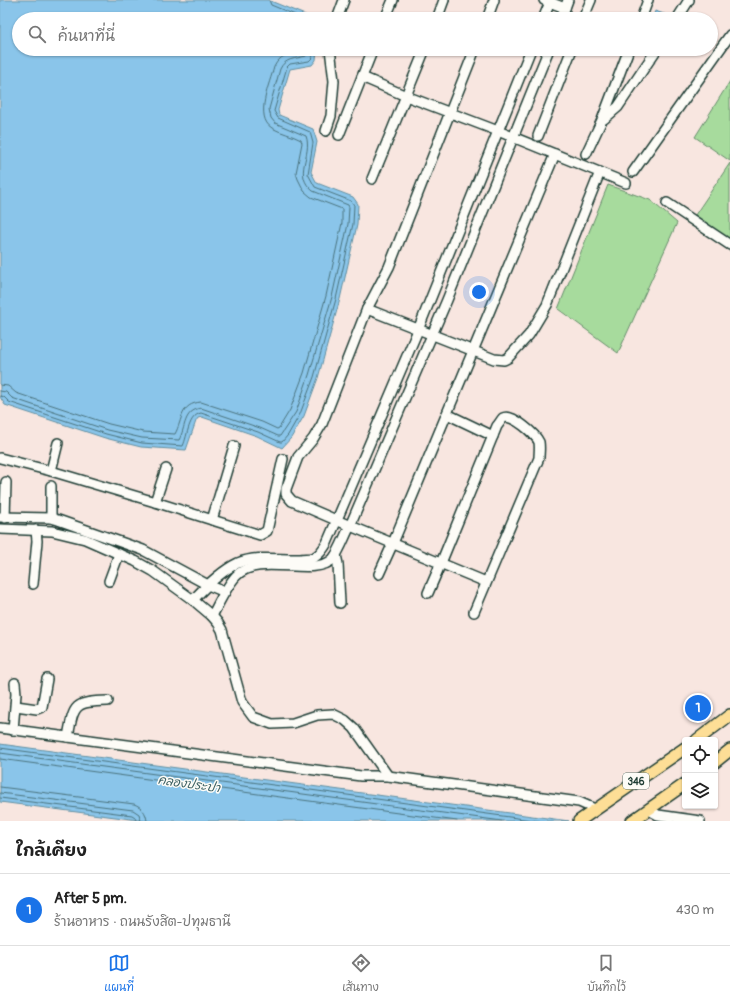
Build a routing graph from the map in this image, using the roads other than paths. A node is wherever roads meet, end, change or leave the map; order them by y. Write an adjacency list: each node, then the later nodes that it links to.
1 (344, 0): 10 (street)
2 (393, 0): 11 (street)
3 (444, 0): 12 (street)
4 (494, 0): 13 (street)
5 (591, 0): 15 (street)
6 (648, 0): 16 (street)
7 (690, 0): 17 (street)
8 (548, 1): 9 (street); 14 (street)
9 (566, 4)
10 (340, 12)
11 (388, 12)
12 (440, 12)
13 (490, 12)
14 (545, 12)
15 (586, 12)
16 (644, 12)
17 (682, 12)
18 (730, 36): 19 (street)
19 (718, 53)
20 (331, 56): 36 (street)
21 (370, 56): 32 (street)
22 (422, 56): 33 (street)
23 (472, 56): 34 (street)
24 (528, 56): 30 (street)
25 (546, 56): 31 (street)
26 (569, 56): 39 (street)
27 (626, 56): 35 (street)
28 (652, 56): 35 (street)
29 (716, 56): 44 (street)
30 (524, 66): 31 (street); 37 (street)
31 (540, 72): 40 (street)
32 (362, 77): 33 (street); 38 (street)
33 (406, 96): 34 (street); 45 (street)
34 (450, 113): 37 (street); 51 (street)
35 (602, 120): 42 (street)
36 (326, 131)
37 (498, 131): 40 (street); 47 (street)
38 (339, 135)
39 (538, 136)
40 (513, 137): 41 (street); 49 (street)
41 (555, 154): 43 (street); 54 (street)
42 (586, 154)
43 (600, 172): 46 (street); 54 (street)
44 (633, 172)
45 (372, 179)
46 (626, 183)
47 (470, 199): 49 (street); 52 (street)
48 (667, 202): 50 (street)
49 (486, 206): 53 (street)
50 (730, 245)
51 (367, 309): 52 (street); 69 (street)
52 (418, 330): 53 (street); 69 (street)
53 (432, 335): 54 (street); 70 (street)
54 (473, 352): 55 (street)
55 (447, 414): 56 (street); 73 (street)
56 (493, 436): 76 (street); 79 (street)
57 (58, 443): 62 (street)
58 (234, 446): 68 (street)
59 (0, 458): 62 (street)
60 (283, 459): 68 (street)
61 (166, 469): 65 (street)
62 (50, 471): 65 (street)
63 (6, 482): 66 (street)
64 (51, 486): 67 (street)
65 (155, 502): 68 (street)
66 (3, 518): 67 (street)
67 (51, 518): 81 (street)
68 (212, 520)
69 (336, 520): 70 (street); 81 (street)
70 (350, 526): 73 (street); 75 (street)
71 (0, 528): 72 (street)
72 (36, 530): 74 (street); 80 (street)
73 (393, 543): 76 (street); 77 (street)
74 (119, 554): 78 (street); 84 (street)
75 (336, 555): 82 (street); 85 (street)
76 (441, 563): 79 (street); 83 (street)
77 (379, 574)
78 (109, 581)
79 (486, 582): 86 (street)
80 (33, 584)
81 (208, 585): 82 (street); 84 (street)
82 (226, 592): 87 (street)
83 (428, 593)
84 (193, 600): 87 (street)
85 (340, 603)
86 (474, 612)
87 (212, 616): 100 (street)
88 (47, 680): 91 (street)
89 (15, 683): 91 (street)
90 (108, 701): 95 (street)
91 (16, 706): 94 (street)
92 (730, 715): 96 (main road)
93 (0, 728): 94 (street)
94 (13, 730): 95 (street)
95 (68, 737): 100 (street)
96 (701, 737)
97 (682, 750): 103 (main road, 346)
98 (730, 750): 99 (main road)
99 (718, 760)
100 (388, 776): 103 (street)
101 (682, 786): 102 (main road)
102 (649, 810): 104 (main road); 105 (street)
103 (587, 815)
104 (632, 821)
105 (700, 821)

